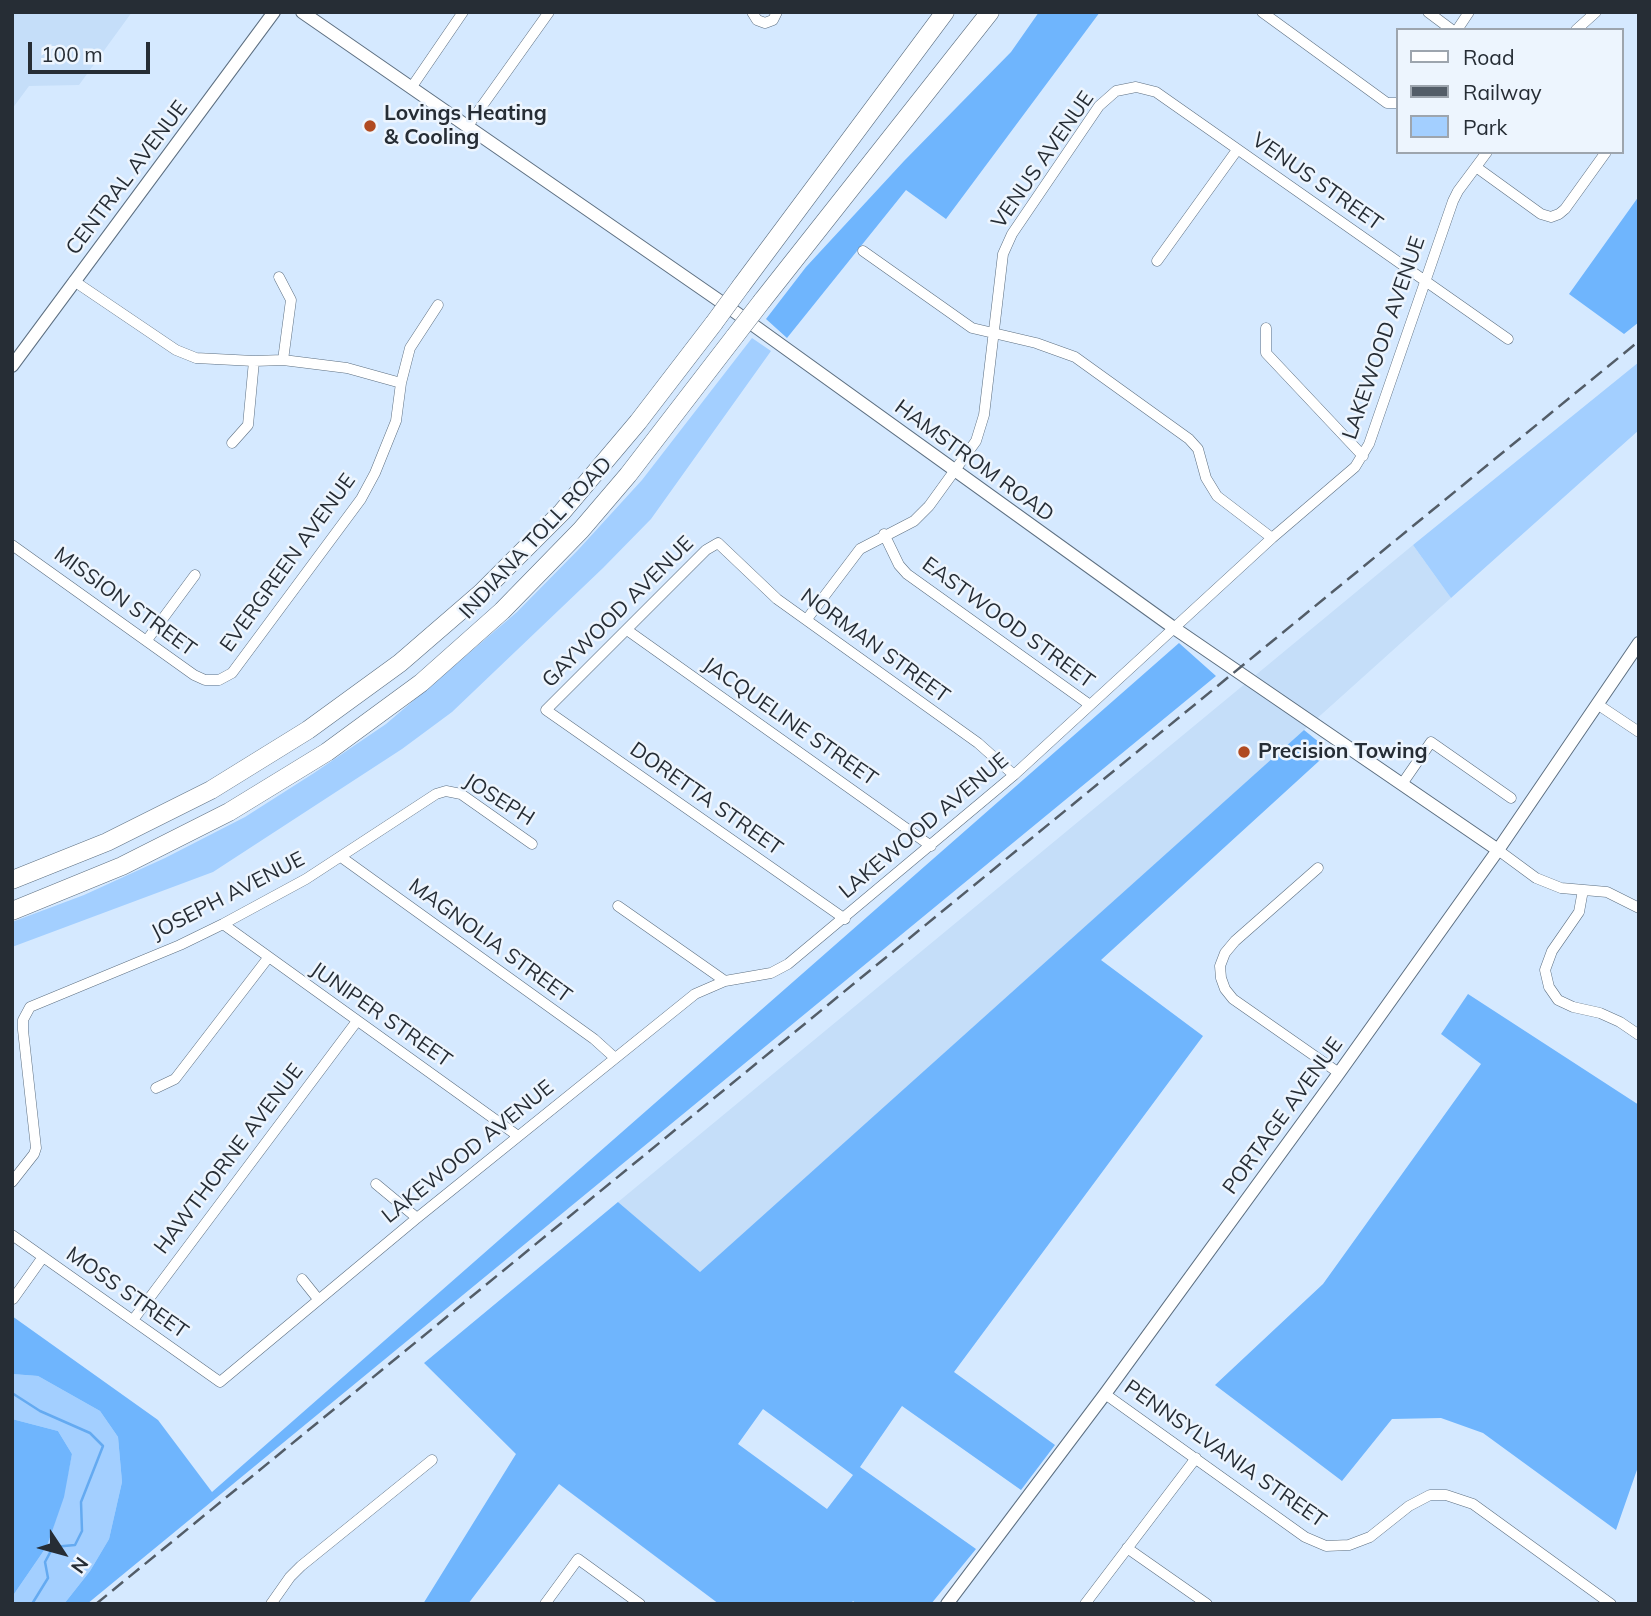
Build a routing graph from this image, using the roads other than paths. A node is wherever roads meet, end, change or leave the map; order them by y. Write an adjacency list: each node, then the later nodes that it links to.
1 (274, 12): 28 (street, CENTRAL AVENUE)
2 (302, 12): 17 (street, HAMSTROM ROAD)
3 (463, 12): 17 (street)
4 (549, 12): 19 (street)
5 (752, 12): 6 (street)
6 (778, 12)
7 (945, 12): 64 (highway, INDIANA TOLL ROAD, bridge)
8 (990, 12): 68 (highway, INDIANA TOLL ROAD, bridge)
9 (1262, 12): 18 (street)
10 (1428, 12): 13 (street)
11 (1469, 12): 14 (street)
12 (1596, 12): 15 (street)
13 (1449, 28)
14 (1458, 28)
15 (1578, 28)
16 (1136, 87): 20 (street, VENUS STREET); 31 (street, VENUS AVENUE)
17 (411, 88): 19 (street, HAMSTROM ROAD)
18 (1396, 103)
19 (467, 127): 39 (street, HAMSTROM ROAD)
20 (1237, 150): 25 (street); 27 (street, VENUS STREET)
21 (1486, 154): 23 (street, LAKEWOOD AVENUE)
22 (1605, 154): 23 (street)
23 (1476, 167): 27 (street, LAKEWOOD AVENUE)
24 (863, 251): 31 (street)
25 (1157, 261)
26 (279, 277): 33 (street)
27 (1425, 280): 32 (street, VENUS STREET); 38 (street, LAKEWOOD AVENUE)
28 (74, 281): 34 (street); 35 (street, CENTRAL AVENUE)
29 (438, 305): 36 (street, EVERGREEN AVENUE)
30 (1266, 328): 38 (street)
31 (994, 335): 39 (street, VENUS AVENUE); 41 (street)
32 (1508, 339)
33 (283, 360): 34 (street); 36 (street)
34 (254, 361): 37 (street)
35 (12, 366)
36 (401, 383): 50 (street, EVERGREEN AVENUE)
37 (232, 443)
38 (1363, 456): 41 (street, LAKEWOOD AVENUE)
39 (954, 471): 40 (street, VENUS AVENUE); 46 (street, HAMSTROM ROAD)
40 (884, 534): 45 (street, VENUS AVENUE); 52 (street, EASTWOOD STREET)
41 (1272, 538): 46 (street, LAKEWOOD AVENUE)
42 (718, 543): 45 (street, NORMAN STREET); 47 (street, GAYWOOD AVENUE)
43 (12, 545): 48 (street, MISSION STREET)
44 (195, 575): 48 (street)
45 (807, 619): 55 (street, NORMAN STREET)
46 (1174, 628): 52 (street, LAKEWOOD AVENUE); 56 (street, HAMSTROM ROAD)
47 (626, 629): 53 (street, GAYWOOD AVENUE); 60 (street, JACQUELINE STREET)
48 (147, 640): 50 (street, MISSION STREET)
49 (1639, 643): 51 (street, PORTAGE AVENUE)
50 (219, 680)
51 (1597, 704): 54 (street); 61 (street, PORTAGE AVENUE)
52 (1090, 705): 55 (street, LAKEWOOD AVENUE)
53 (546, 710): 69 (street, DORETTA STREET)
54 (1639, 732)
55 (1014, 775): 60 (street, LAKEWOOD AVENUE)
56 (1402, 784): 58 (street); 61 (street, HAMSTROM ROAD)
57 (446, 791): 59 (street, JOSEPH); 62 (street, JOSEPH AVENUE)
58 (1511, 798)
59 (532, 844)
60 (931, 846): 69 (street, LAKEWOOD AVENUE)
61 (1498, 850): 65 (street, HAMSTROM ROAD); 77 (street, PORTAGE AVENUE)
62 (341, 857): 70 (street, JOSEPH AVENUE); 76 (street, MAGNOLIA STREET)
63 (1318, 868): 77 (street)
64 (12, 880)
65 (1583, 890): 67 (street, HAMSTROM ROAD); 75 (street)
66 (618, 906): 72 (street)
67 (1639, 908)
68 (12, 911)
69 (845, 919): 72 (street, LAKEWOOD AVENUE)
70 (223, 924): 71 (street, JUNIPER STREET); 73 (street, JOSEPH AVENUE)
71 (268, 958): 74 (street, JUNIPER STREET); 78 (street)
72 (725, 981): 76 (street, LAKEWOOD AVENUE)
73 (18, 1019): 80 (street, JOSEPH AVENUE)
74 (357, 1021): 79 (street, JUNIPER STREET); 88 (street, HAWTHORNE AVENUE)
75 (1639, 1035)
76 (615, 1058): 79 (street, LAKEWOOD AVENUE)
77 (1339, 1073): 90 (street, PORTAGE AVENUE)
78 (156, 1088)
79 (518, 1136): 82 (street, LAKEWOOD AVENUE)
80 (12, 1182)
81 (376, 1184): 82 (street)
82 (417, 1218): 87 (street, LAKEWOOD AVENUE)
83 (12, 1235): 84 (street, MOSS STREET)
84 (43, 1257): 86 (street); 88 (street, MOSS STREET)
85 (302, 1279): 87 (street)
86 (13, 1299)
87 (318, 1299): 89 (street, LAKEWOOD AVENUE)
88 (132, 1320): 89 (street, MOSS STREET)
89 (220, 1382)
90 (1105, 1394): 91 (street, PENNSYLVANIA STREET); 97 (street, PORTAGE AVENUE)
91 (1196, 1458): 93 (street); 100 (street, PENNSYLVANIA STREET)
92 (432, 1460): 94 (street)
93 (1127, 1548): 98 (street); 99 (street)
94 (271, 1604)
95 (545, 1604): 96 (street)
96 (640, 1604)
97 (947, 1604)
98 (1085, 1604)
99 (1207, 1604)
100 (1611, 1604)

